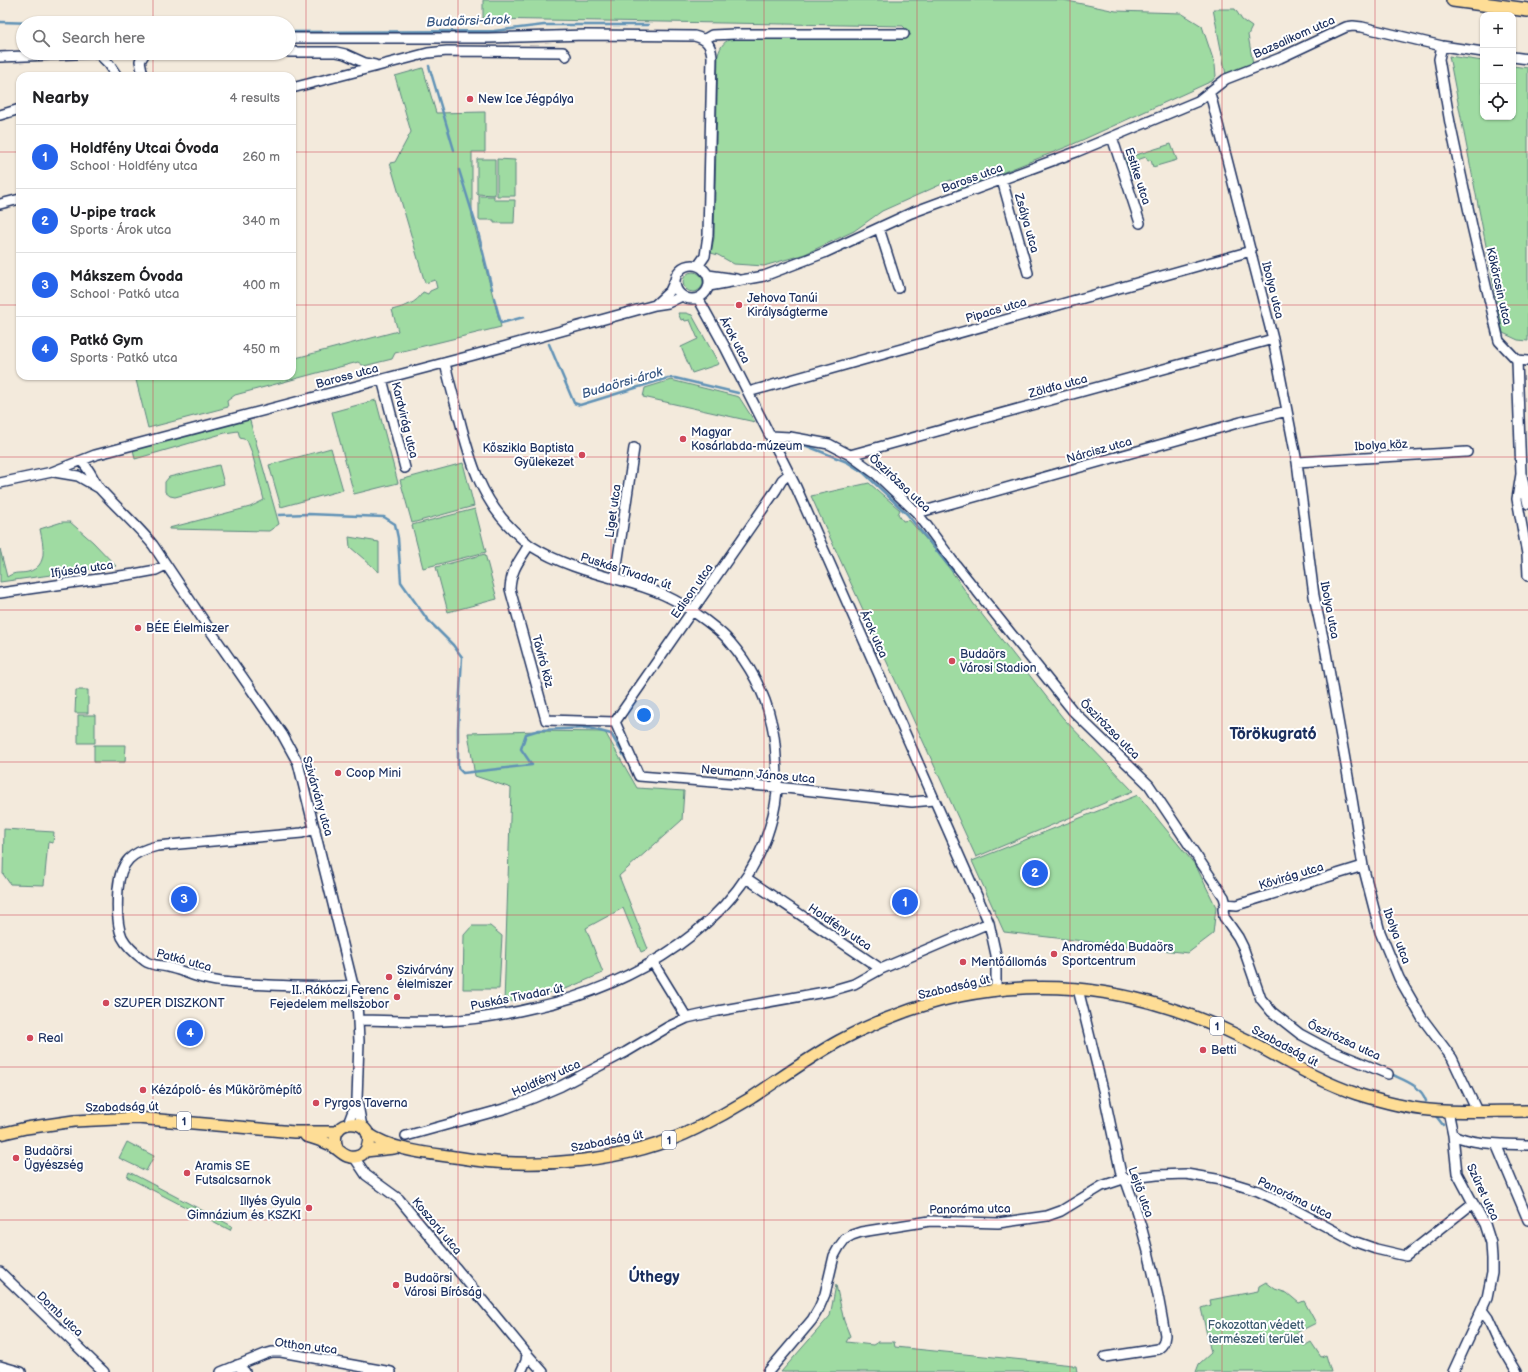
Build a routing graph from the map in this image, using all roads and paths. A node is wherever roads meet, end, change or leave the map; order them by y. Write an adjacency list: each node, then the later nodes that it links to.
1 (1453, 0): 2 (highway)
2 (1528, 10)
3 (904, 34): 5 (street)
4 (296, 38): 5 (street)
5 (705, 39): 30 (street)
6 (1442, 46): 8 (street, Bazsalikom utca); 20 (street, Bazsalikom utca); 41 (street, Kökörcsin utca)
7 (296, 52): 16 (street)
8 (1480, 52)
9 (16, 56): 11 (street)
10 (566, 56): 16 (street)
11 (0, 57)
12 (1516, 57): 13 (street)
13 (1528, 59)
14 (105, 60): 17 (street)
15 (141, 60): 18 (street)
16 (377, 66): 19 (street)
17 (114, 72)
18 (141, 72)
19 (296, 87)
20 (1208, 94): 23 (street, Baross utca); 29 (street, Ibolya utca)
21 (16, 110): 22 (street)
22 (0, 115)
23 (1112, 138): 24 (street, Baross utca); 27 (street, Estike utca)
24 (1002, 180): 28 (street, Baross utca); 31 (street, Zsálya utca)
25 (16, 200): 26 (street)
26 (0, 204)
27 (1140, 223)
28 (879, 228): 34 (street, Baross utca); 36 (street)
29 (1251, 251): 40 (street, Ibolya utca); 45 (street, Pipacs utca)
30 (698, 266): 32 (street); 33 (street)
31 (1028, 273)
32 (708, 275): 34 (street, Baross utca); 35 (street)
33 (676, 278): 37 (street); 39 (street, Baross utca)
34 (743, 279): 35 (street, Baross utca)
35 (708, 286): 38 (street)
36 (898, 288)
37 (682, 296): 38 (street); 39 (street, Baross utca)
38 (698, 298): 45 (street, Árok utca)
39 (655, 305): 43 (street, Baross utca)
40 (1273, 339): 46 (street, Ibolya utca); 50 (street, Zöldfa utca)
41 (1516, 360): 42 (street); 56 (street)
42 (1528, 361)
43 (445, 363): 44 (street, Baross utca); 61 (street, Puskás Tivadar út)
44 (382, 379): 51 (street, Baross utca); 53 (street, Kardvirág utca)
45 (748, 392): 47 (street, Árok utca)
46 (1287, 411): 52 (street, Ibolya utca); 60 (street, Nárcisz utca)
47 (771, 436): 50 (street, Őszirózsa utca); 55 (street, Árok utca)
48 (634, 448): 64 (street, Liget utca)
49 (1467, 452): 52 (street, Ibolya köz)
50 (850, 455): 60 (street, Őszirózsa utca)
51 (81, 461): 54 (street, Baross utca); 58 (street, Szivárvány utca)
52 (1296, 462): 71 (street, Ibolya utca)
53 (405, 468)
54 (52, 472): 57 (street, Baross utca); 58 (street, Szivárvány utca)
55 (789, 474): 66 (street, Edison utca); 69 (street, Árok utca)
56 (1521, 474): 59 (street); 63 (street)
57 (0, 483)
58 (99, 488): 62 (street, Szivárvány utca)
59 (1528, 504)
60 (916, 513): 73 (street, Őszirózsa utca)
61 (529, 545): 64 (street, Puskás Tivadar út); 67 (street, Távíró köz)
62 (166, 565): 65 (street, Ifjúság utca); 70 (street, Szivárvány utca)
63 (1528, 576)
64 (615, 579): 66 (street, Puskás Tivadar út)
65 (0, 593)
66 (693, 611): 67 (street, Edison utca); 68 (street, Puskás Tivadar út)
67 (615, 722): 68 (street, Neumann János utca)
68 (777, 788): 69 (street, Neumann János utca); 72 (street, Puskás Tivadar út)
69 (934, 800): 74 (street, Árok utca)
70 (315, 830): 77 (street, Szivárvány utca); 77 (street, Patkó utca)
71 (1363, 866): 73 (street, Kővirág utca); 85 (street, Ibolya utca)
72 (746, 878): 75 (street, Puskás Tivadar út); 76 (street, Holdfény utca)
73 (1226, 904): 82 (street, Őszirózsa utca)
74 (989, 923): 76 (street, Holdfény utca); 79 (street, Árok utca)
75 (652, 961): 80 (street); 81 (street, Puskás Tivadar út)
76 (881, 969): 80 (street, Holdfény utca)
77 (354, 985): 81 (street, Szivárvány utca)
78 (1078, 989): 79 (main road, Szabadság út / 1); 84 (main road, Szabadság út / 1); 100 (street, Lejtő utca)
79 (996, 990): 97 (main road, Szabadság út / 1)
80 (687, 1018): 93 (street, Holdfény utca)
81 (359, 1020): 83 (street, Szivárvány utca)
82 (1388, 1074)
83 (357, 1099): 87 (street, Szivárvány utca); 88 (street, Szivárvány utca)
84 (1448, 1111): 85 (main road, Szabadság út / 1); 92 (street, Szüret utca)
85 (1477, 1111): 86 (main road, Szabadság út / 1)
86 (1528, 1111)
87 (348, 1124): 88 (main road, Szabadság út / 1); 90 (main road)
88 (365, 1130): 97 (main road, Szabadság út / 1); 98 (main road)
89 (294, 1132): 90 (main road, Szabadság út / 1); 91 (main road, Szabadság út / 1); 96 (main road, Szabadság út / 1)
90 (337, 1132): 96 (main road)
91 (0, 1134)
92 (1453, 1135): 94 (street); 101 (street, Szüret utca)
93 (406, 1136)
94 (1496, 1144): 95 (street); 102 (street)
95 (1528, 1145)
96 (337, 1148): 99 (main road, Szabadság út / 1)
97 (400, 1148): 98 (main road, Szabadság út / 1)
98 (365, 1151): 99 (main road, Szabadság út / 1)
99 (354, 1157): 105 (street, Koszorú utca)
100 (1123, 1179): 101 (street, Panoráma utca); 106 (street, Lejtő utca); 116 (street, Panoráma utca)
101 (1473, 1203): 104 (street, Szüret utca)
102 (1528, 1220)
103 (0, 1272): 110 (street, Domb utca)
104 (1482, 1310): 117 (street, Szüret utca); 118 (street)
105 (527, 1354): 114 (street); 115 (street, Koszorú utca)
106 (1105, 1356)
107 (237, 1365): 111 (street, Otthon utca); 112 (street); 113 (street, Otthon utca)
108 (0, 1366): 109 (street)
109 (21, 1372)
110 (104, 1372)
111 (221, 1372)
112 (245, 1372)
113 (392, 1372)
114 (521, 1372)
115 (543, 1372)
116 (768, 1372)
117 (1453, 1372)
118 (1517, 1372)

